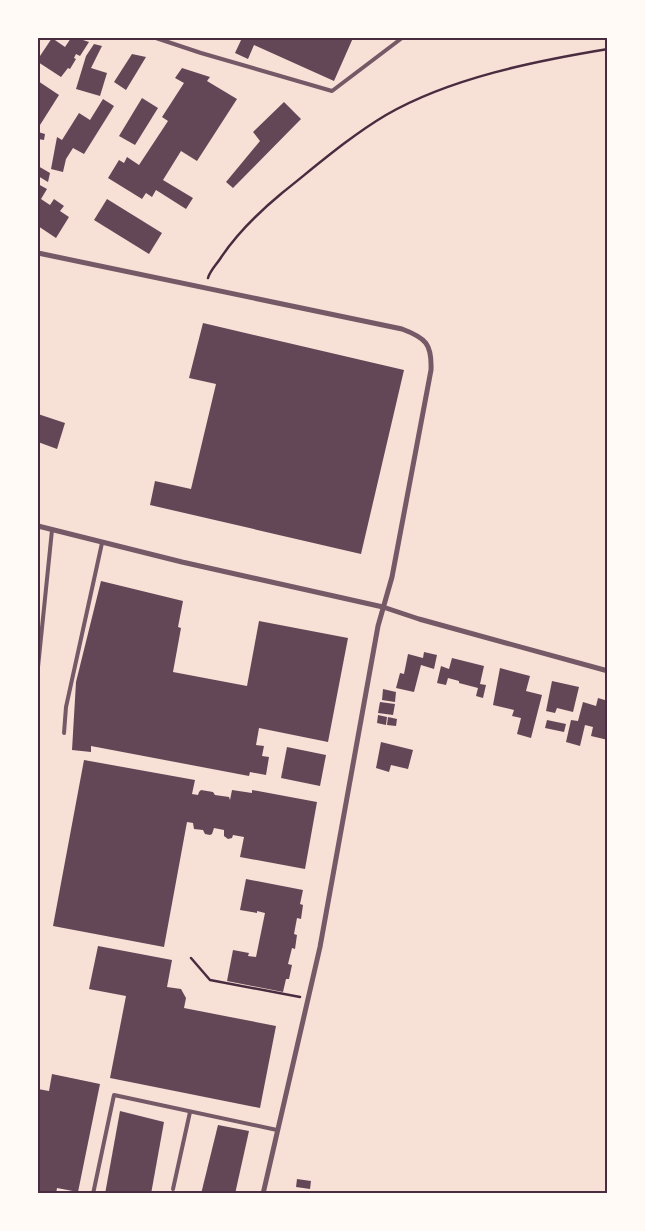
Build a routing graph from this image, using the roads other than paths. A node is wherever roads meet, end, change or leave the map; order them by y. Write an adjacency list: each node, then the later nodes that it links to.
1 (156, 38): 2 (lane)
2 (402, 38)
3 (38, 254): 7 (street)
4 (38, 526): 5 (street)
5 (52, 530): 6 (street); 8 (lane)
6 (102, 543): 7 (street); 10 (lane)
7 (383, 607): 9 (street); 12 (street)
8 (38, 667)
9 (608, 671)
10 (64, 732)
11 (190, 1112): 12 (lane); 13 (lane); 14 (lane)
12 (277, 1130): 15 (street)
13 (173, 1189)
14 (93, 1194)
15 (263, 1194)

